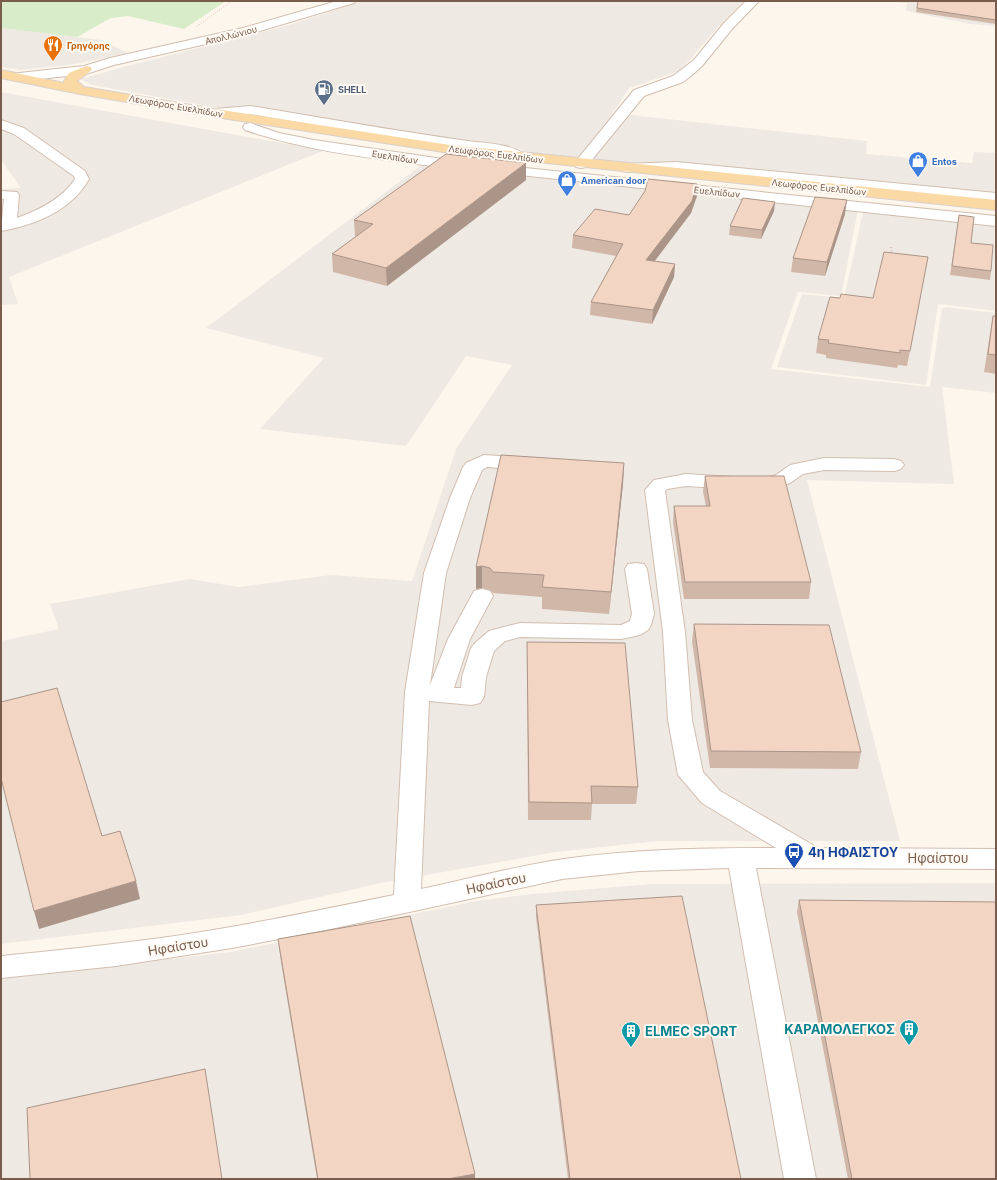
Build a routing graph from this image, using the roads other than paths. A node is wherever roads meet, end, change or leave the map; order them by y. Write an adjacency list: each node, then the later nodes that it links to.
1 (350, 1): 3 (street, Απολλώνιου)
2 (753, 1): 16 (street)
3 (110, 62): 4 (street, Απολλώνιου); 5 (street, Απολλώνιου)
4 (86, 70): 6 (street, Απολλώνιου); 7 (main road)
5 (1, 77): 6 (main road, Λεωφόρος Ευελπίδων); 13 (main road, Λεωφόρος Ευελπίδων)
6 (19, 77): 7 (main road, Λεωφόρος Ευελπίδων)
7 (80, 90): 8 (main road, Λεωφόρος Ευελπίδων)
8 (215, 113): 9 (street, Ευελπίδων); 11 (main road, Λεωφόρος Ευελπίδων)
9 (267, 113): 11 (street, Ευελπίδων); 12 (street)
10 (1, 124): 25 (street)
11 (351, 131): 12 (street, Ευελπίδων); 14 (main road, Λεωφόρος Ευελπίδων)
12 (397, 135): 14 (street, Ευελπίδων)
13 (317, 142): 15 (street, Ευελπίδων)
14 (519, 157): 16 (main road, Λεωφόρος Ευελπίδων)
15 (439, 160): 17 (main road, Λεωφόρος Ευελπίδων); 17 (street, Ευελπίδων)
16 (581, 164): 18 (main road, Λεωφόρος Ευελπίδων)
17 (564, 173): 18 (main road, Λεωφόρος Ευελπίδων)
18 (626, 176): 20 (street); 21 (main road, Λεωφόρος Ευελπίδων); 22 (main road, Λεωφόρος Ευελπίδων)
19 (1, 195): 25 (street)
20 (996, 198)
21 (996, 205)
22 (928, 211): 23 (main road, Λεωφόρος Ευελπίδων); 24 (street)
23 (996, 215)
24 (996, 221)
25 (5, 226)
26 (547, 465): 30 (street)
27 (894, 465): 33 (street)
28 (636, 569): 31 (street)
29 (482, 596): 31 (street)
30 (417, 692): 31 (street); 35 (street)
31 (440, 694)
32 (741, 858): 33 (street, Ηφαίστου); 35 (street, Ηφαίστου); 37 (street)
33 (813, 858): 34 (street, Ηφαίστου)
34 (996, 859)
35 (407, 902): 36 (street, Ηφαίστου)
36 (1, 967)
37 (800, 1179)

